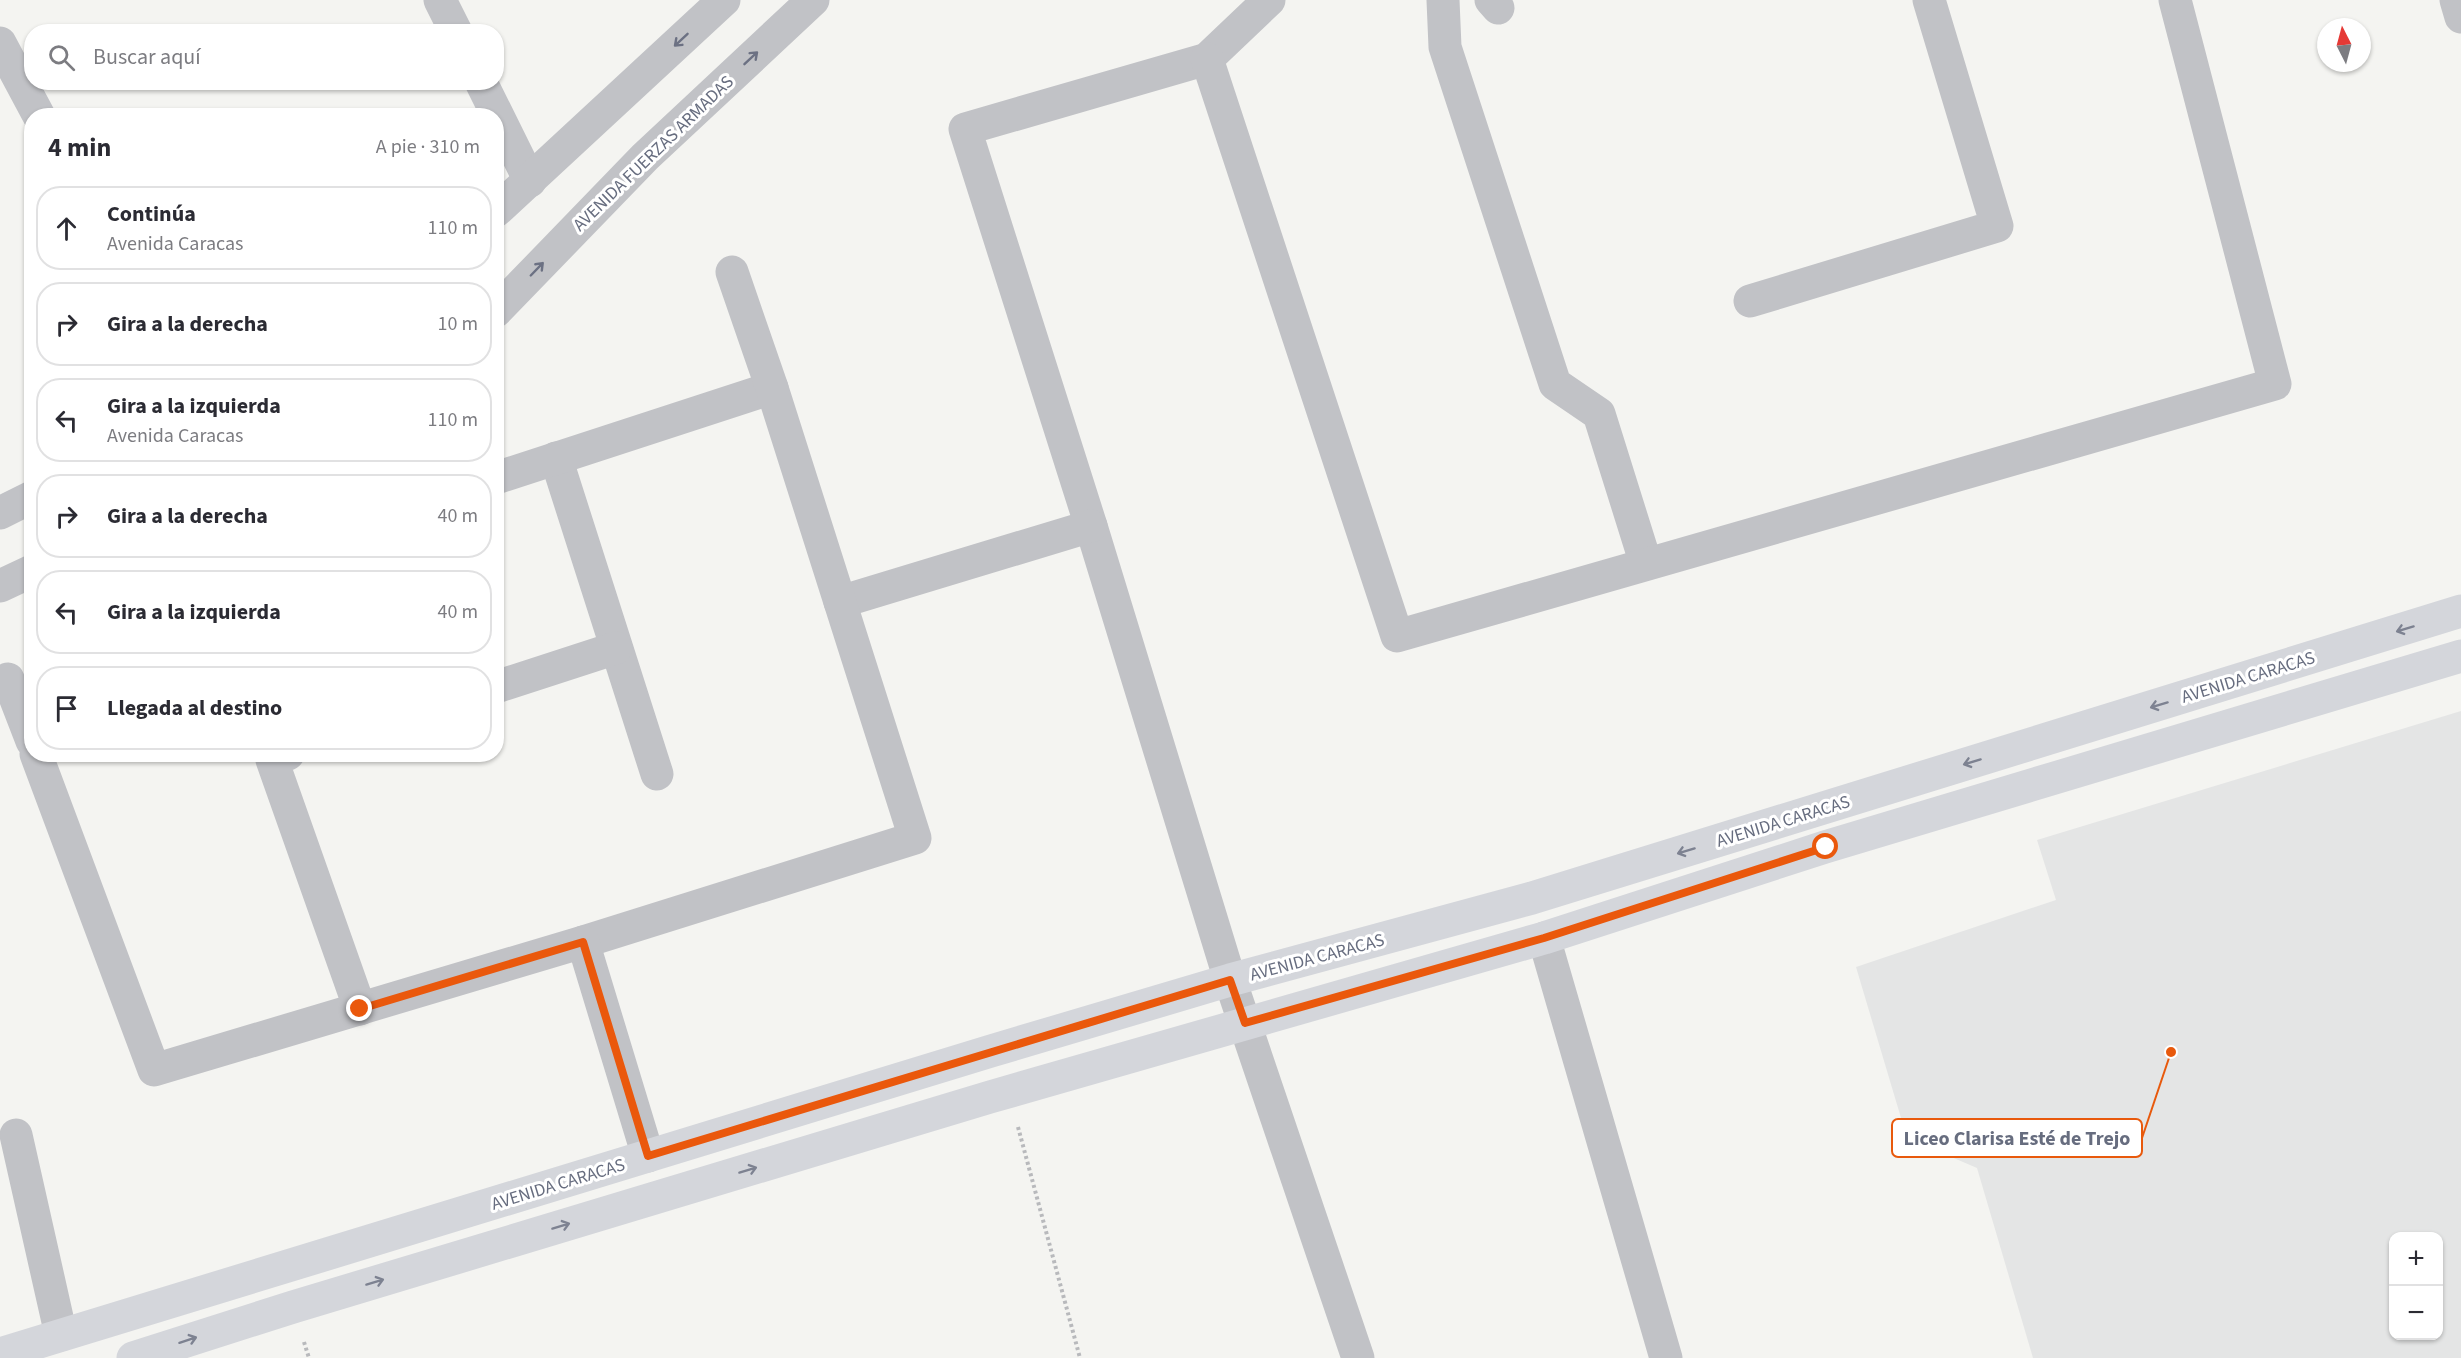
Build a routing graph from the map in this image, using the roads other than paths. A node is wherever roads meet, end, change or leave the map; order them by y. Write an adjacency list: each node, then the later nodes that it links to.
1 (440, 0): 10 (street)
2 (724, 0): 19 (street, one-way to 19)
3 (813, 0): 23 (street, AVENIDA FUERZAS ARMADAS, one-way to 3)
4 (1269, 0): 12 (street)
5 (1443, 0): 30 (street)
6 (1929, 0): 22 (street)
7 (2175, 0): 30 (street)
8 (2456, 0): 9 (street)
9 (2461, 16)
10 (452, 24)
11 (0, 43): 13 (street)
12 (1207, 59): 29 (street); 30 (street)
13 (24, 88)
14 (25, 90): 16 (street)
15 (485, 90): 17 (street)
16 (35, 108)
17 (494, 108)
18 (504, 128): 19 (street)
19 (530, 181): 20 (street)
20 (504, 205)
21 (732, 272): 24 (street)
22 (1750, 301)
23 (504, 303)
24 (772, 388): 25 (street); 33 (street)
25 (556, 458): 26 (street); 35 (street)
26 (504, 475)
27 (24, 501): 28 (street)
28 (0, 513)
29 (1091, 526): 33 (street); 45 (street)
30 (1646, 564)
31 (24, 575): 32 (street)
32 (0, 586)
33 (840, 602): 44 (street)
34 (2461, 611): 45 (main road, AVENIDA CARACAS, one-way to 45)
35 (616, 648): 38 (street); 42 (street)
36 (2461, 656): 43 (main road, AVENIDA CARACAS)
37 (8, 679): 39 (street)
38 (504, 684)
39 (24, 720)
40 (39, 762): 46 (street)
41 (273, 762): 46 (street)
42 (657, 774)
43 (1544, 938): 47 (main road, AVENIDA CARACAS); 54 (street)
44 (583, 942): 46 (street); 49 (street)
45 (1230, 980): 47 (street); 49 (main road, AVENIDA CARACAS)
46 (360, 1009)
47 (1245, 1023): 52 (main road, AVENIDA CARACAS, one-way to 47); 53 (street)
48 (16, 1136): 50 (street)
49 (648, 1156): 50 (main road, AVENIDA CARACAS)
50 (61, 1335): 51 (main road, AVENIDA CARACAS)
51 (0, 1354)
52 (133, 1358)
53 (1358, 1358)
54 (1666, 1358)

